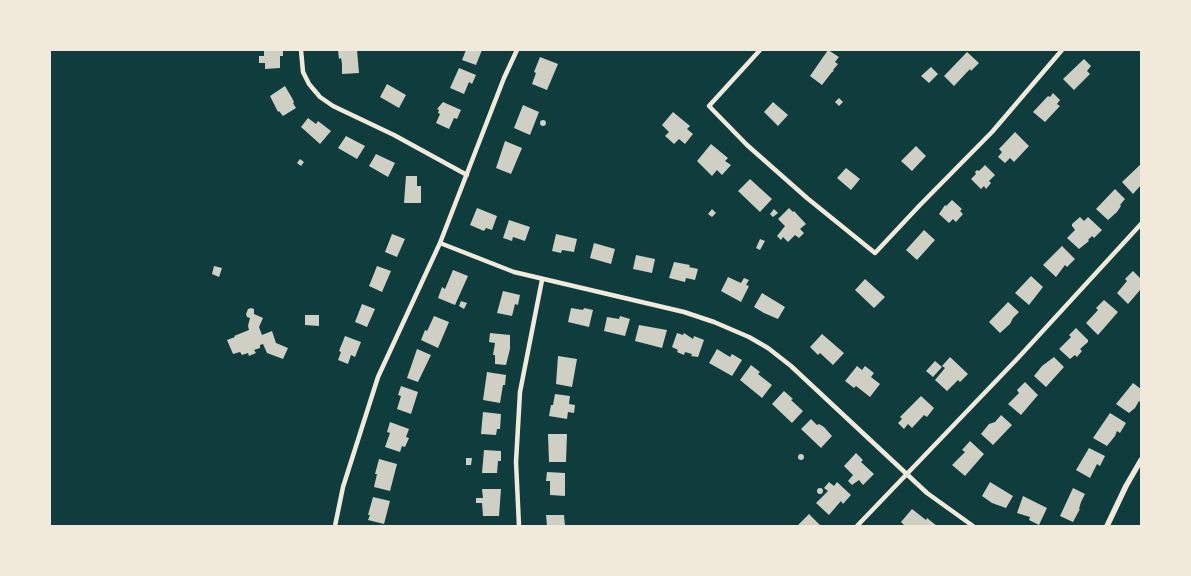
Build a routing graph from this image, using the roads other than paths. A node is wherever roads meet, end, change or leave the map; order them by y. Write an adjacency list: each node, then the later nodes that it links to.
1 (301, 50): 5 (street)
2 (517, 50): 5 (street)
3 (760, 50): 4 (street)
4 (1062, 50)
5 (467, 175): 7 (street)
6 (1141, 224): 10 (street)
7 (440, 243): 8 (street); 11 (street)
8 (542, 280): 10 (street); 12 (street)
9 (1141, 460): 15 (street)
10 (904, 474): 13 (street); 14 (street)
11 (335, 526)
12 (518, 526)
13 (856, 526)
14 (973, 526)
15 (1107, 526)

